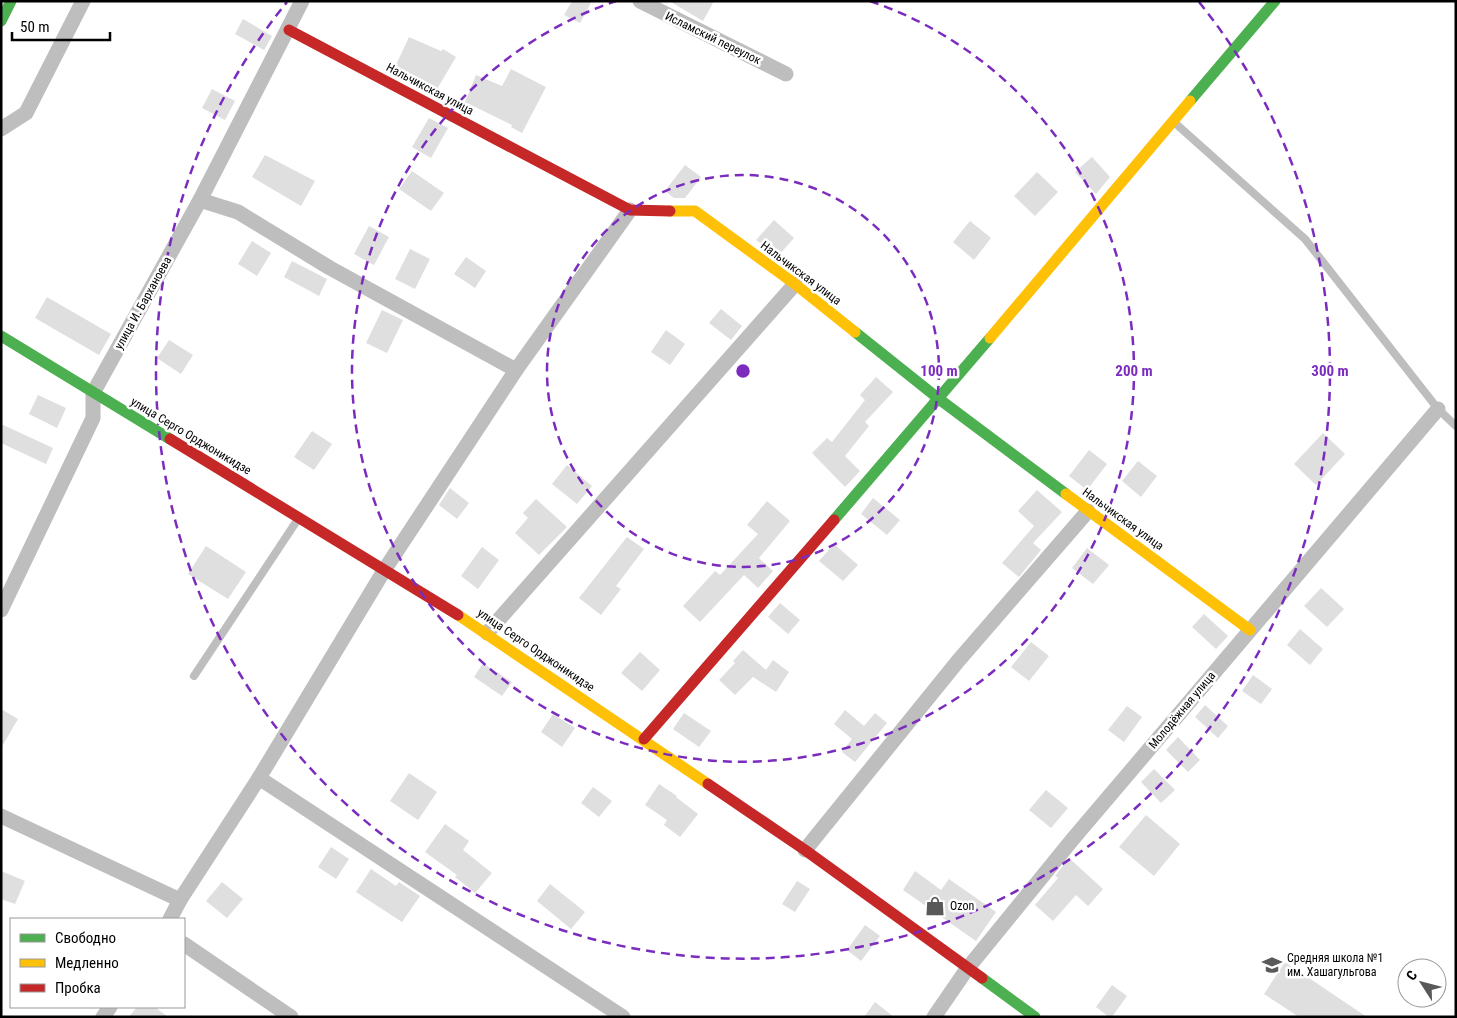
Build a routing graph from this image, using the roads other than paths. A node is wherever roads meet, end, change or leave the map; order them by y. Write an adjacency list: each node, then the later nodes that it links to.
1 (11, 1): 6 (main road)
2 (83, 1): 10 (street)
3 (302, 1): 7 (street, улица И. Барханоева)
4 (640, 1): 8 (street, Исламский переулок)
5 (1275, 1): 9 (main road)
6 (1, 21)
7 (289, 30): 11 (street, улица И. Барханоева); 12 (main road, Нальчикская улица)
8 (786, 74)
9 (1174, 122): 17 (main road); 18 (lane)
10 (1, 129)
11 (200, 200): 15 (street); 16 (street, улица И. Барханоева)
12 (630, 210): 13 (main road, Нальчикская улица); 15 (street)
13 (795, 284): 17 (main road, Нальчикская улица); 25 (street)
14 (1, 336): 16 (main road, улица Серго Орджоникидзе)
15 (516, 370): 22 (street)
16 (93, 393): 21 (main road, улица Серго Орджоникидзе); 23 (street, улица И. Барханоева)
17 (939, 399): 20 (main road, Нальчикская улица); 27 (main road)
18 (1438, 409): 19 (lane); 24 (street, Молодёжная улица)
19 (1456, 426)
20 (1088, 511): 24 (main road, Нальчикская улица); 30 (street)
21 (300, 517): 22 (main road, улица Серго Орджоникидзе); 26 (lane)
22 (385, 569): 25 (main road, улица Серго Орджоникидзе); 28 (street)
23 (1, 610)
24 (1250, 630): 34 (street, Молодёжная улица)
25 (486, 633): 27 (main road, улица Серго Орджоникидзе)
26 (194, 676)
27 (644, 739): 30 (main road, улица Серго Орджоникидзе)
28 (260, 778): 31 (street); 36 (street)
29 (1, 816): 31 (street)
30 (805, 850): 34 (main road, улица Серго Орджоникидзе)
31 (180, 900): 32 (street)
32 (171, 918)
33 (185, 945): 35 (street)
34 (968, 969): 37 (street, Молодёжная улица); 38 (main road, улица Серго Орджоникидзе)
35 (291, 1017)
36 (623, 1017)
37 (934, 1017)
38 (1035, 1017)

